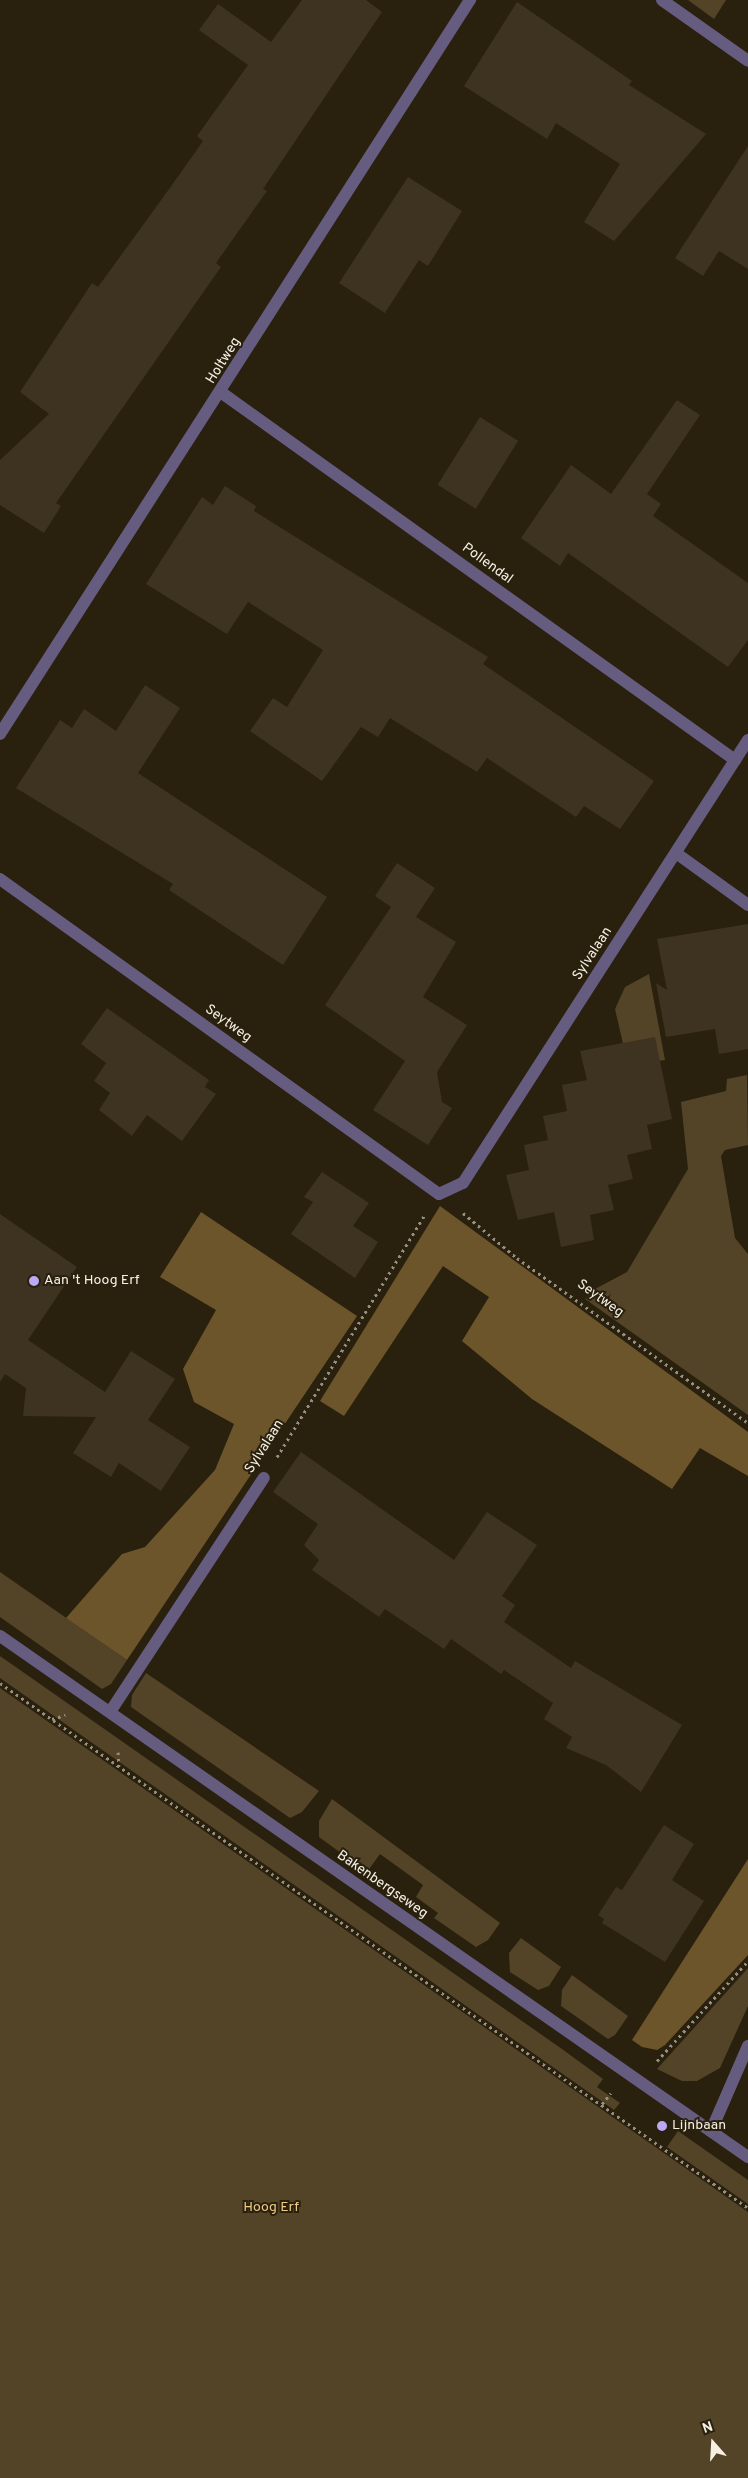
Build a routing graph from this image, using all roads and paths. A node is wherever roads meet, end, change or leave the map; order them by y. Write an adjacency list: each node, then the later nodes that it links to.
1 (470, 0): 4 (street, Holtweg)
2 (662, 0): 3 (street)
3 (748, 61)
4 (222, 392): 5 (street, Holtweg); 7 (street, Pollendal)
5 (0, 734)
6 (748, 740): 7 (street, Sylvalaan)
7 (735, 760): 8 (street, Sylvalaan)
8 (676, 853): 10 (street); 11 (street, Sylvalaan)
9 (0, 879): 11 (street, Seytweg)
10 (748, 905)
11 (439, 1194): 12 (path, Seytweg); 13 (path, Sylvalaan)
12 (748, 1424)
13 (264, 1478): 16 (street, Sylvalaan)
14 (0, 1636): 16 (street, Bakenbergseweg)
15 (0, 1683): 20 (path)
16 (110, 1712): 19 (street, Bakenbergseweg)
17 (748, 1961): 19 (path)
18 (748, 2046): 21 (street)
19 (627, 2070): 20 (path); 21 (street, Bakenbergseweg)
20 (602, 2104): 23 (path)
21 (711, 2131): 22 (street, Bakenbergseweg)
22 (748, 2157)
23 (748, 2208)

